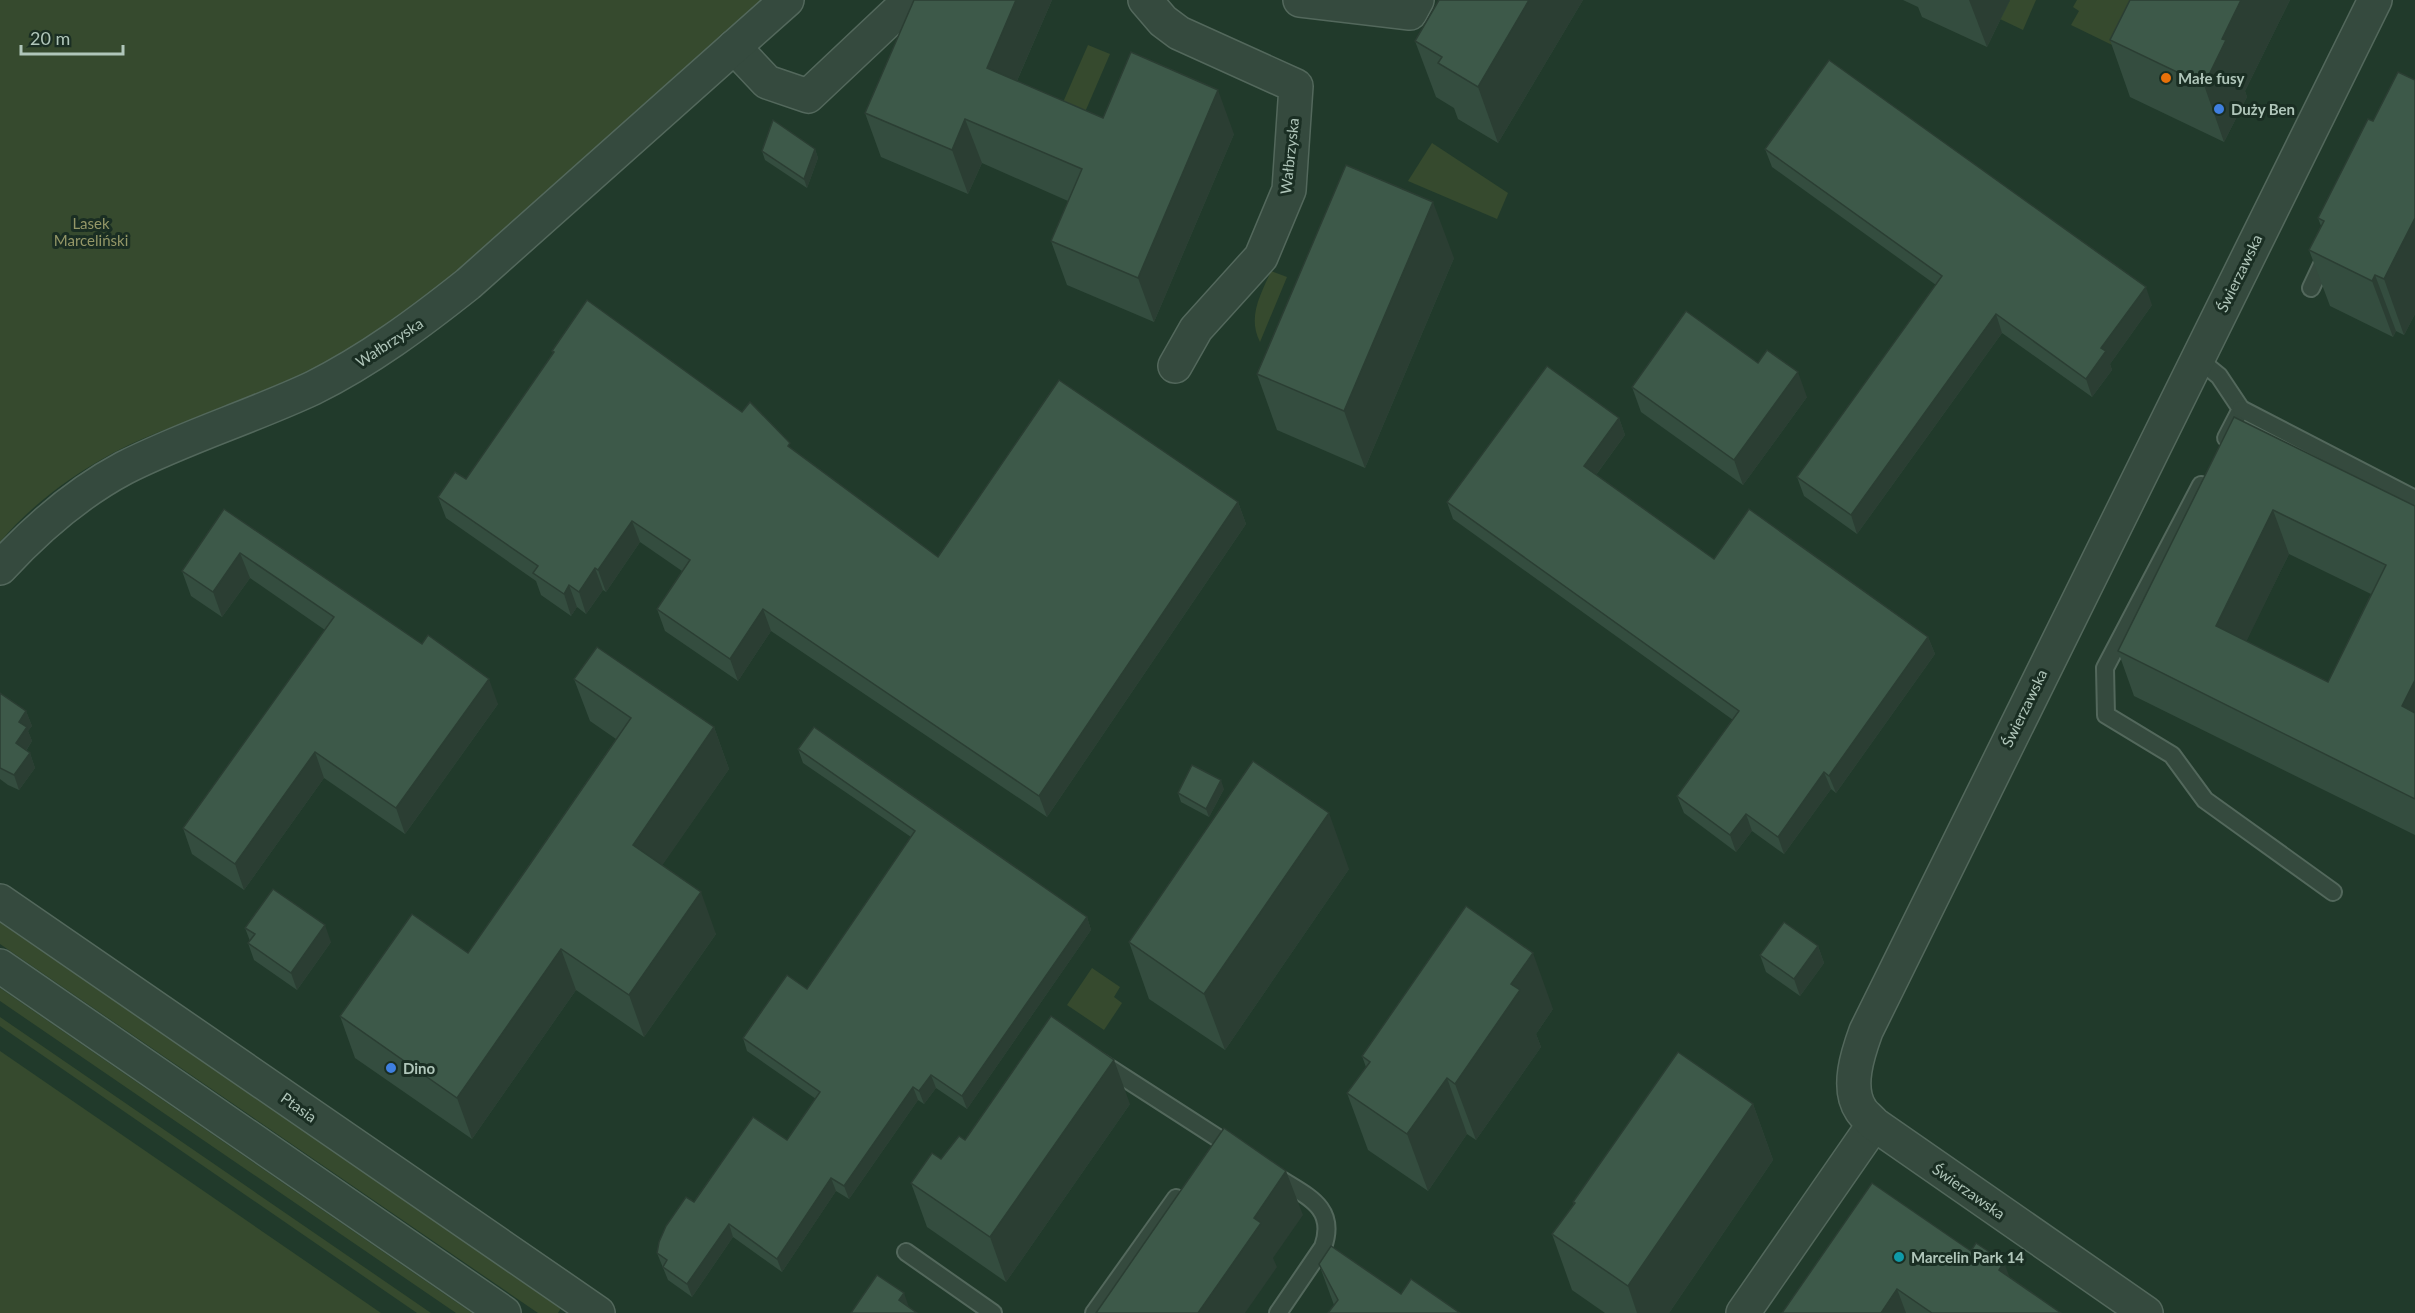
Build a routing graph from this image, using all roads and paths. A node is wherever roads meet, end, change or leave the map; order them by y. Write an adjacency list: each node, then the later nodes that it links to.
1 (787, 0): 7 (street, Wałbrzyska)
2 (910, 0): 7 (street)
3 (1145, 0): 11 (street, Wałbrzyska)
4 (1300, 0): 5 (street)
5 (1417, 0)
6 (2375, 0): 10 (street, Świerzawska)
7 (734, 47): 16 (street, Wałbrzyska)
8 (2337, 234): 9 (lane)
9 (2311, 288)
10 (2197, 358): 12 (lane); 21 (street, Świerzawska)
11 (1174, 366)
12 (2241, 409): 13 (lane); 15 (lane)
13 (2219, 450)
14 (2209, 471): 17 (lane)
15 (2415, 499)
16 (0, 568)
17 (2333, 892)
18 (0, 900): 27 (street, Ptasia)
19 (0, 966): 26 (street)
20 (1088, 1054): 22 (lane)
21 (1874, 1124): 31 (street); 32 (street, Świerzawska)
22 (1218, 1138): 23 (lane); 30 (lane)
23 (1205, 1156)
24 (1187, 1182): 29 (lane)
25 (906, 1252): 28 (lane)
26 (504, 1313)
27 (598, 1313)
28 (993, 1313)
29 (1094, 1313)
30 (1278, 1313)
31 (1743, 1313)
32 (2146, 1313)

